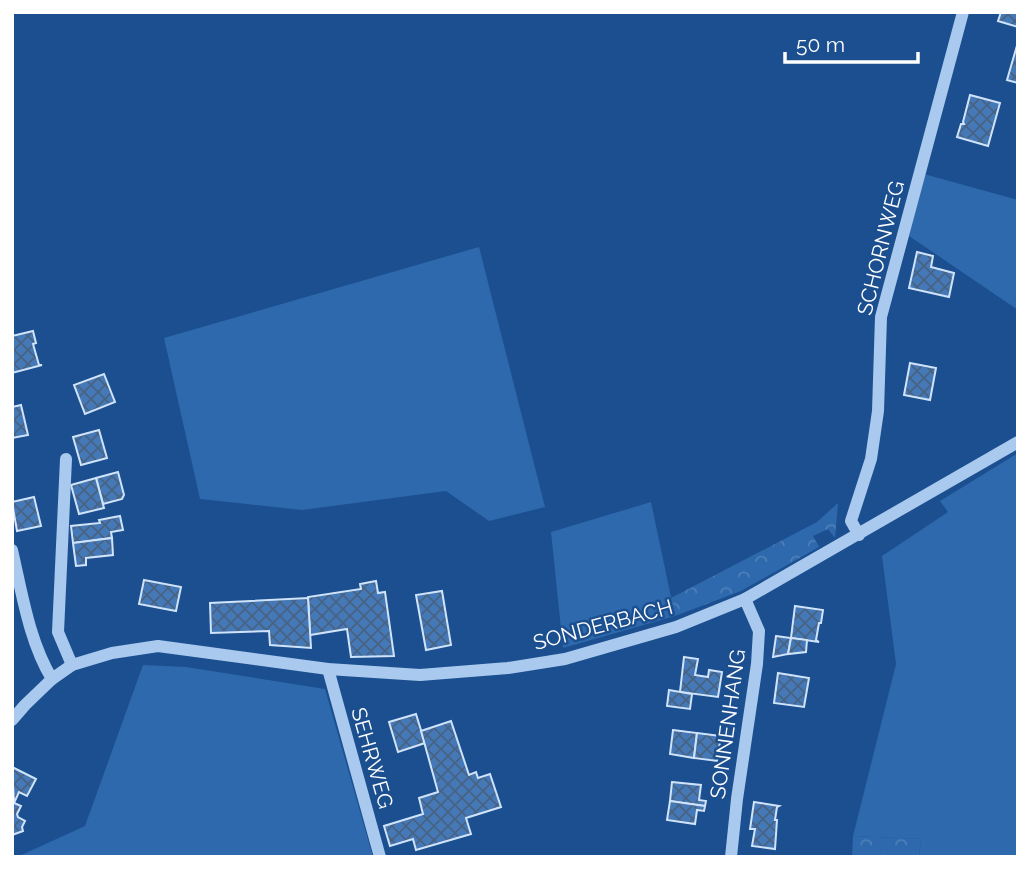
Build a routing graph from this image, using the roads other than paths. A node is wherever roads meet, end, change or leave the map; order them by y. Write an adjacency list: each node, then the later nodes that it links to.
1 (963, 12): 4 (street, SCHORNWEG)
2 (1018, 442): 4 (street, SONDERBACH)
3 (65, 459): 8 (street)
4 (859, 535): 6 (street, SONDERBACH)
5 (12, 550): 7 (street)
6 (745, 599): 9 (street, SONDERBACH); 13 (street, SONNENHANG)
7 (19, 610): 10 (street)
8 (72, 665): 9 (street, SONDERBACH); 10 (street, SONDERBACH)
9 (328, 669): 12 (street, SEHRWEG)
10 (52, 679): 11 (street, SONDERBACH)
11 (12, 720)
12 (380, 857)
13 (731, 857)

